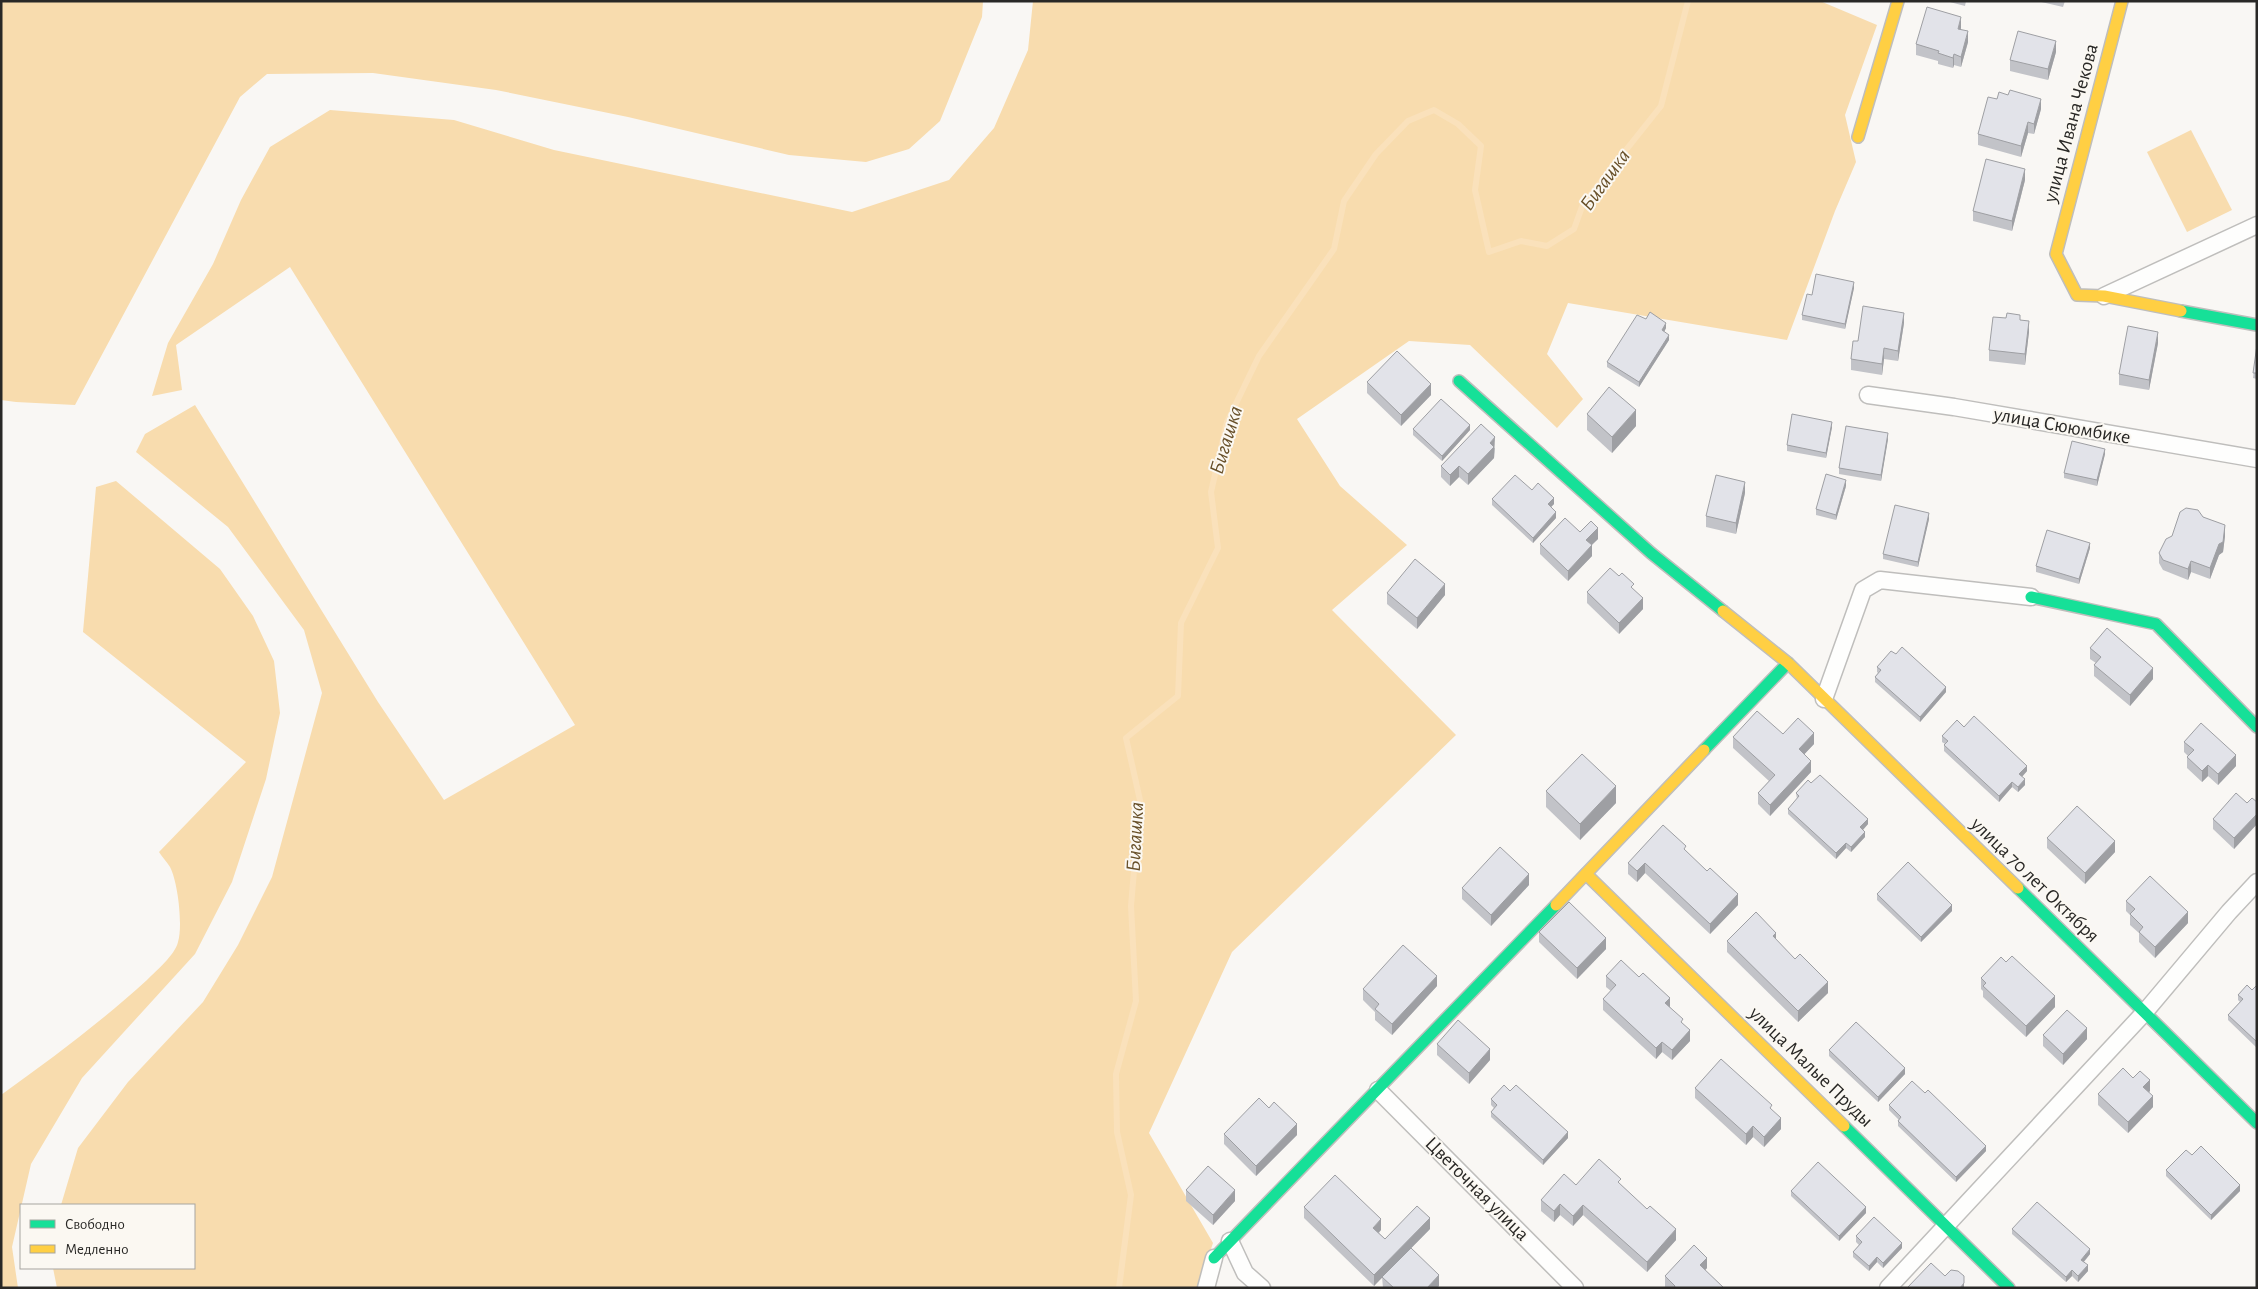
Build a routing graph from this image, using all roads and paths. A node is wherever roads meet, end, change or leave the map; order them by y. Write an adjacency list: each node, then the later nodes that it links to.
1 (1898, 1): 3 (street)
2 (2122, 1): 5 (street, улица Ивана Чекова)
3 (1858, 137)
4 (2257, 225): 5 (street)
5 (2104, 296): 6 (street)
6 (2257, 325)
7 (1459, 381): 11 (street, улица 70 лет Октября)
8 (1868, 395): 9 (street, улица Сююмбике)
9 (2257, 459)
10 (2031, 597): 12 (street); 13 (street)
11 (1788, 663): 12 (street, улица 70 лет Октября); 14 (street)
12 (1824, 699): 16 (street, улица 70 лет Октября)
13 (2257, 727)
14 (1586, 874): 17 (street); 19 (street, улица Малые Пруды)
15 (2257, 882): 16 (street)
16 (2144, 1013): 18 (street, улица 70 лет Октября); 19 (street)
17 (1378, 1090): 20 (street); 24 (street, Цветочная улица)
18 (2257, 1123)
19 (1946, 1225): 25 (street); 26 (street, улица Малые Пруды)
20 (1230, 1241): 21 (street); 23 (street)
21 (1214, 1258): 22 (street)
22 (1206, 1288)
23 (1262, 1288)
24 (1575, 1288)
25 (1888, 1288)
26 (2009, 1288)

